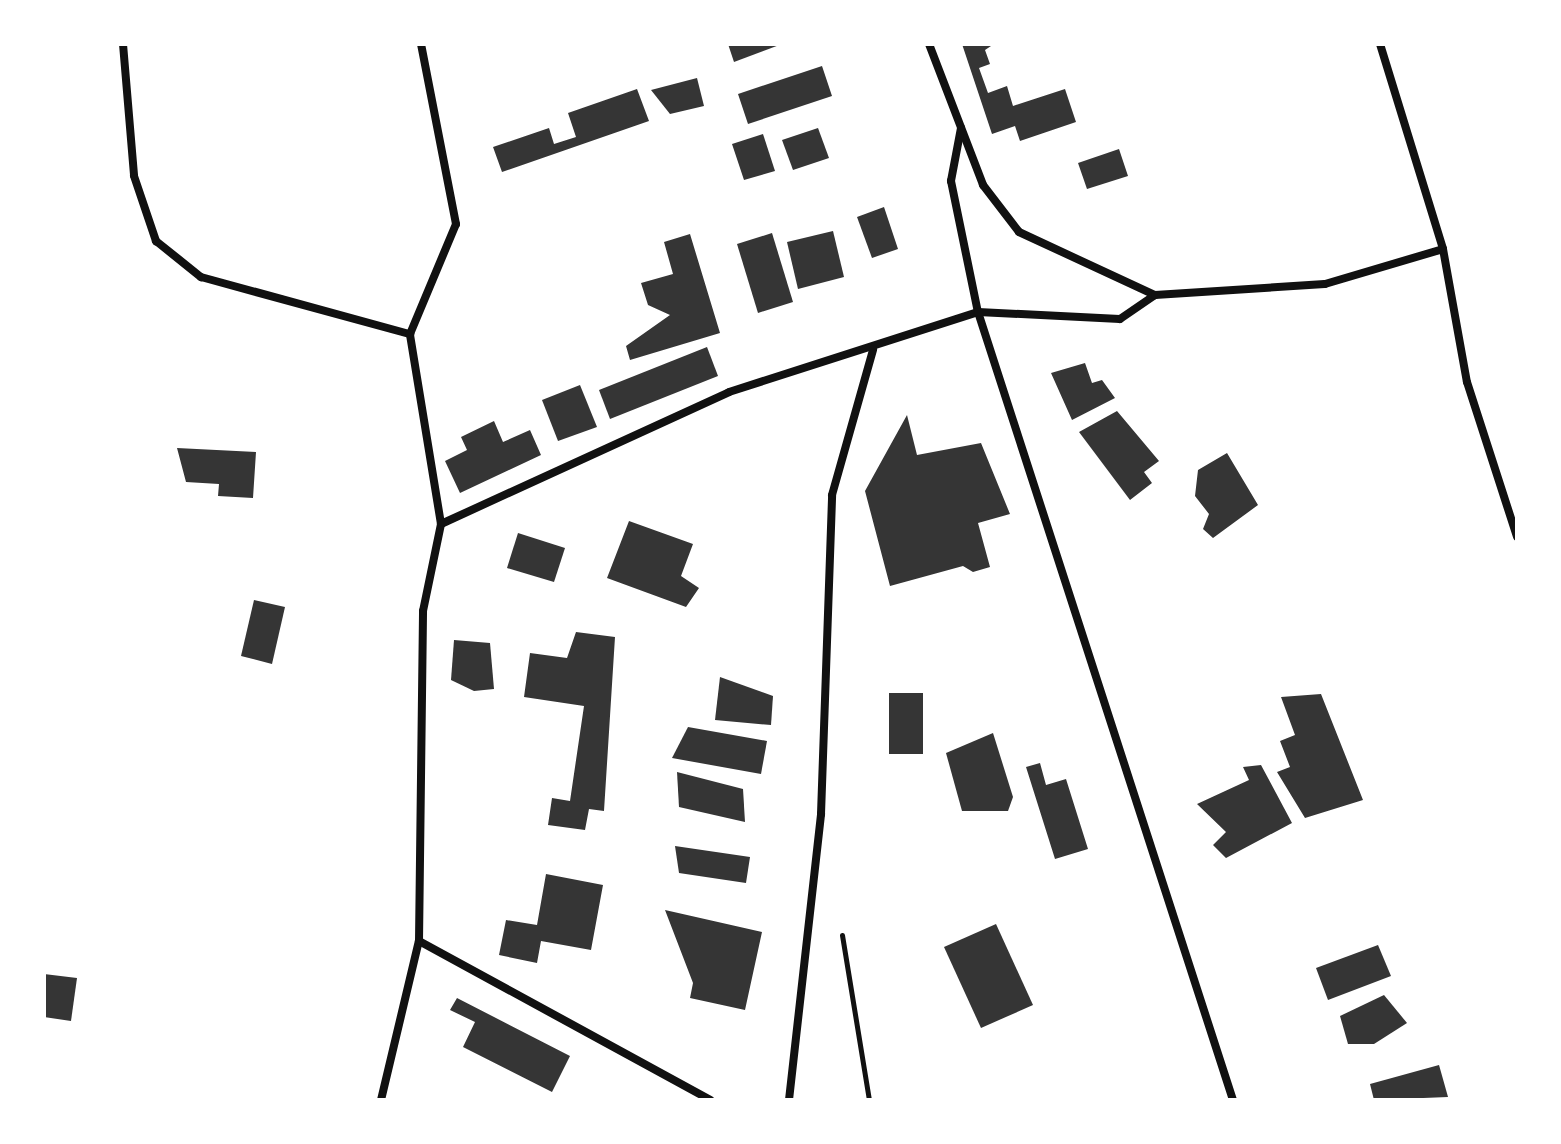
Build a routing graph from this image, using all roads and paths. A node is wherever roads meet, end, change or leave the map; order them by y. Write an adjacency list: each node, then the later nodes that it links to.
1 (123, 44): 9 (street)
2 (421, 44): 9 (street)
3 (929, 44): 5 (street)
4 (1380, 44): 6 (street)
5 (961, 128): 7 (street); 8 (street)
6 (1443, 249): 7 (street); 12 (street)
7 (1155, 295): 8 (street)
8 (978, 312): 10 (street); 19 (street)
9 (410, 334): 11 (street)
10 (873, 350): 11 (street); 17 (street)
11 (441, 524): 14 (street)
12 (1517, 537)
13 (840, 921): 18 (path)
14 (419, 941): 15 (street); 16 (street)
15 (381, 1100)
16 (711, 1100)
17 (789, 1100)
18 (869, 1100)
19 (1233, 1100)

